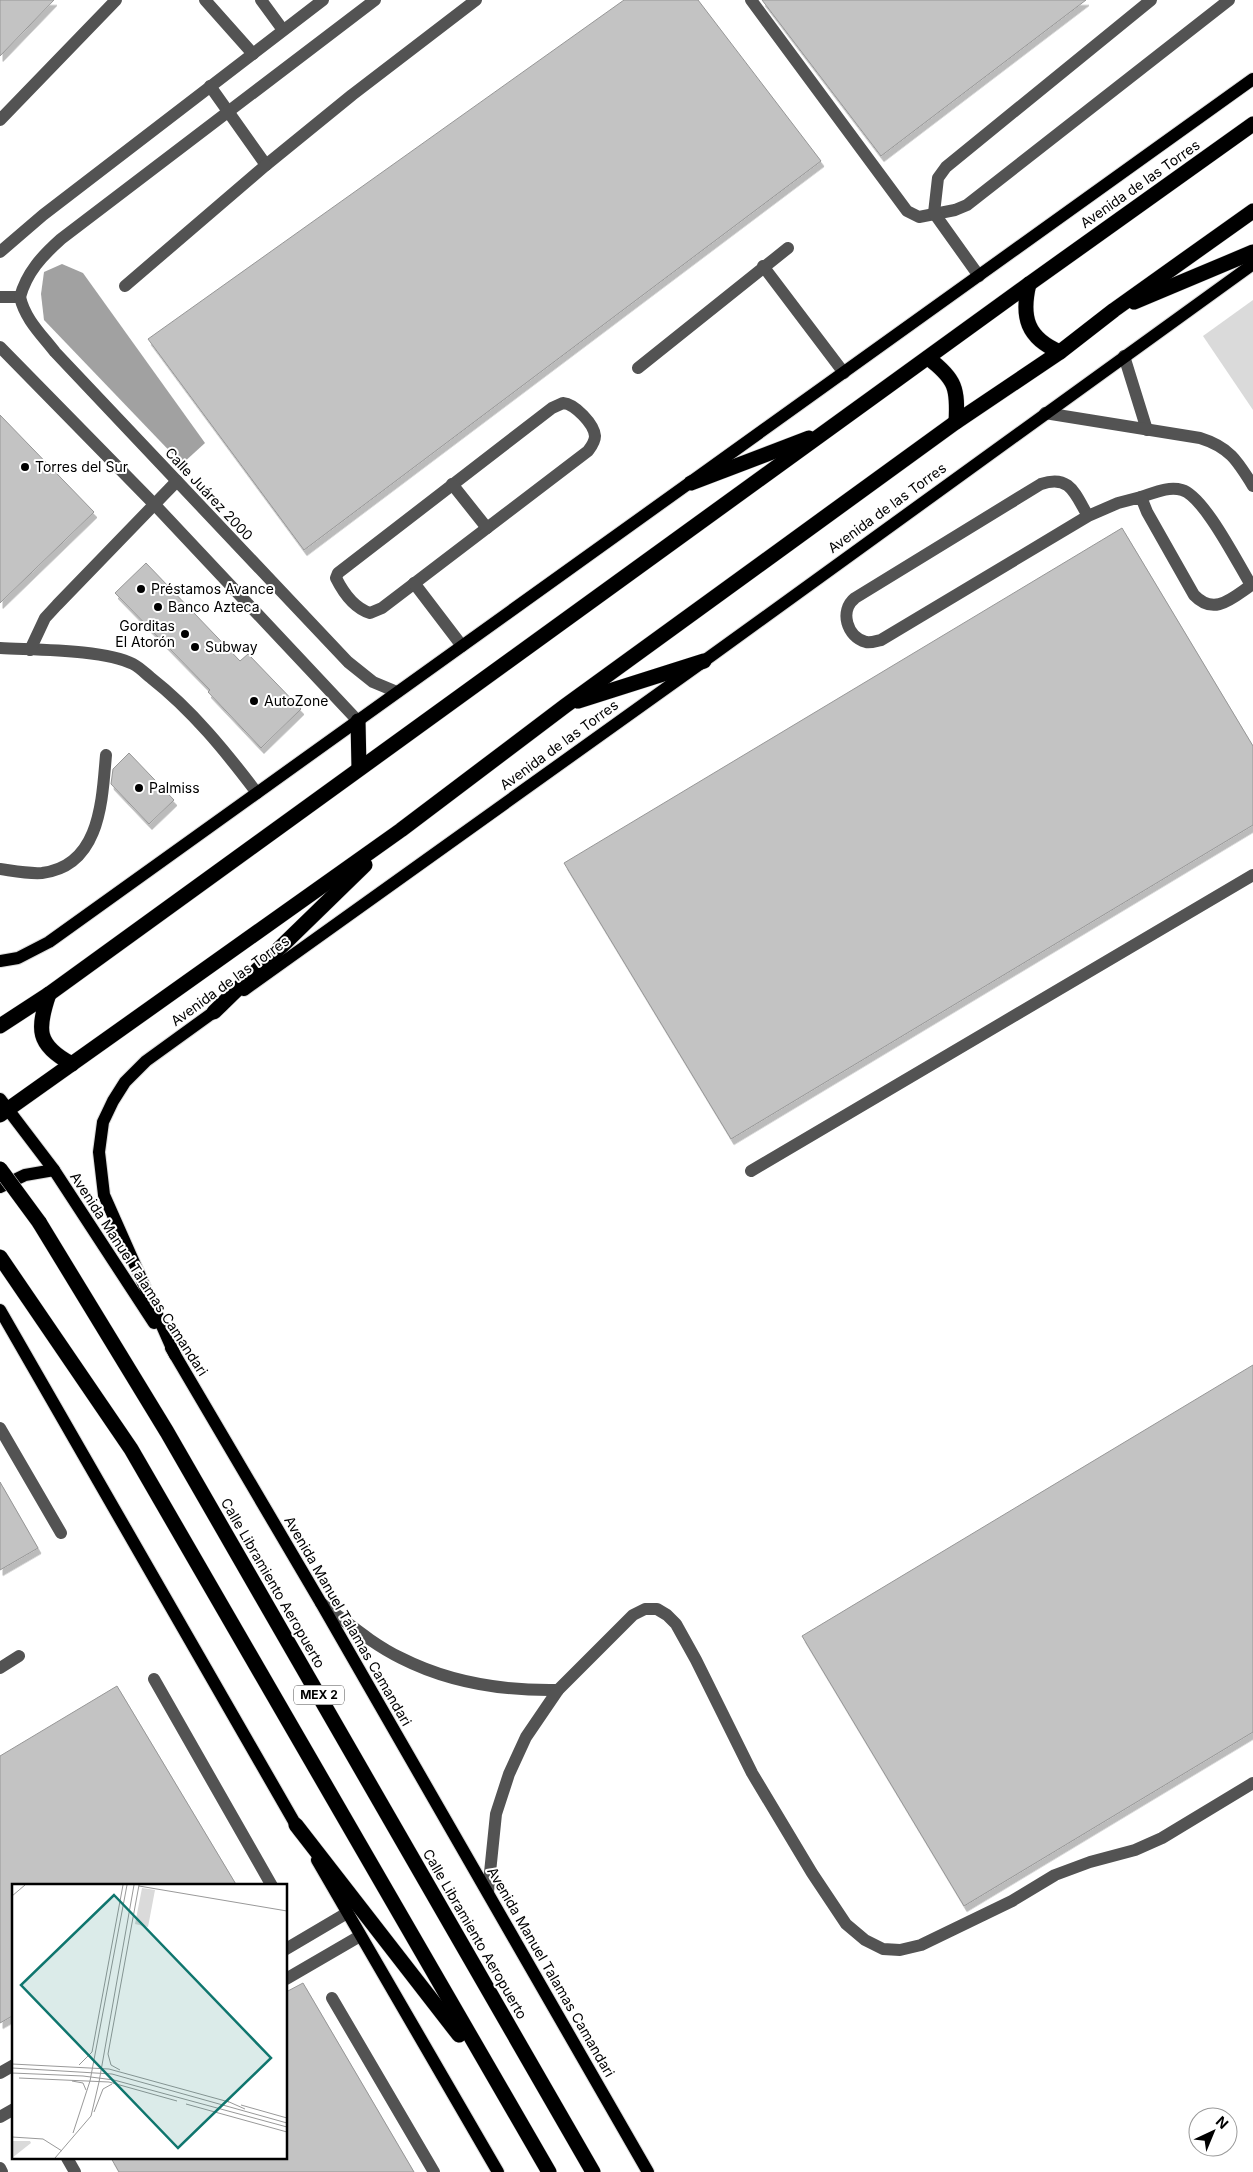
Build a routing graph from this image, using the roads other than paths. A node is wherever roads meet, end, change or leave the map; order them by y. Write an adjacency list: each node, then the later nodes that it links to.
1 (116, 0): 15 (street)
2 (205, 0): 11 (street)
3 (260, 0): 10 (street)
4 (323, 0): 10 (street)
5 (375, 0): 14 (street)
6 (476, 0): 17 (street)
7 (751, 0): 19 (street)
8 (1151, 0): 19 (street)
9 (1229, 0): 19 (street)
10 (283, 30): 11 (street)
11 (254, 54): 13 (street)
12 (1253, 79): 25 (main road, Avenida de las Torres)
13 (210, 86): 14 (street); 21 (street)
14 (228, 111): 17 (street); 29 (street)
15 (0, 120)
16 (1253, 124): 26 (highway, Avenida de las Torres)
17 (266, 165): 27 (street)
18 (1253, 211): 30 (highway, Avenida de las Torres)
19 (934, 213): 25 (street)
20 (788, 248): 24 (street)
21 (0, 252)
22 (1253, 252): 30 (highway)
23 (1253, 264): 33 (main road, Avenida de las Torres)
24 (763, 266): 35 (street); 36 (street)
25 (979, 276): 36 (main road, Avenida de las Torres)
26 (1029, 284): 32 (highway); 34 (highway, Avenida de las Torres)
27 (125, 286)
28 (0, 296): 29 (street)
29 (20, 296): 41 (street, Calle Juárez 2000)
30 (1114, 310): 32 (highway, Avenida de las Torres)
31 (0, 347): 46 (street)
32 (1060, 352): 38 (highway, Avenida de las Torres)
33 (1124, 356): 37 (main road, Avenida de las Torres); 40 (street)
34 (928, 358): 38 (highway); 39 (highway, Avenida de las Torres)
35 (638, 368)
36 (844, 373): 42 (main road, Avenida de las Torres)
37 (1045, 413): 40 (street); 54 (main road, Avenida de las Torres)
38 (956, 422): 56 (highway, Avenida de las Torres)
39 (829, 430): 42 (highway); 59 (highway, Avenida de las Torres)
40 (1147, 430): 44 (street)
41 (177, 482): 46 (street); 55 (street, Calle Juárez 2000)
42 (691, 483): 51 (main road, Avenida de las Torres)
43 (452, 484): 48 (street); 48 (street); 49 (street)
44 (1253, 486)
45 (1141, 497): 47 (street); 50 (street); 50 (street)
46 (155, 505): 53 (street); 57 (street)
47 (1088, 516): 47 (street)
48 (487, 528): 49 (street)
49 (414, 583): 51 (street)
50 (1252, 585)
51 (462, 646): 55 (main road, Avenida de las Torres)
52 (0, 648): 53 (street)
53 (30, 650): 60 (street)
54 (704, 661): 56 (highway); 66 (main road, Avenida de las Torres)
55 (397, 692): 57 (main road, Avenida de las Torres)
56 (565, 706): 61 (highway, Avenida de las Torres)
57 (358, 720): 59 (highway); 60 (main road, Avenida de las Torres)
58 (106, 755): 62 (street)
59 (359, 768): 65 (highway, Avenida de las Torres)
60 (257, 794): 64 (main road, Avenida de las Torres)
61 (401, 830): 66 (highway); 68 (highway, Avenida de las Torres)
62 (0, 869)
63 (1253, 875): 72 (street)
64 (0, 961)
65 (49, 994): 67 (highway, Avenida de las Torres); 68 (highway)
66 (214, 1012): 76 (main road, Avenida de las Torres)
67 (0, 1026)
68 (72, 1064): 69 (highway, Avenida de las Torres)
69 (3, 1108): 71 (main road, Avenida Manuel Talamas Camandari)
70 (0, 1169): 105 (highway, Calle Libramiento Aeropuerto / MEX 2, bridge)
71 (54, 1170): 73 (main road); 76 (main road, Avenida Manuel Talamas Camandari)
72 (751, 1171)
73 (0, 1187)
74 (0, 1256): 95 (highway, MEX 2)
75 (0, 1310): 85 (main road)
76 (175, 1355): 79 (main road, Avenida Manuel Talamas Camandari)
77 (0, 1428): 78 (street)
78 (61, 1532)
79 (321, 1604): 83 (street); 87 (main road, Avenida Manuel Talamas Camandari)
80 (20, 1656): 81 (street)
81 (0, 1668)
82 (154, 1679): 86 (street)
83 (558, 1690): 84 (street); 87 (street)
84 (1253, 1783)
85 (296, 1825): 88 (main road); 95 (highway)
86 (271, 1884)
87 (488, 1892): 106 (main road, Avenida Manuel Talamas Camandari)
88 (347, 1913): 89 (main road); 90 (street)
89 (360, 1936): 91 (street); 103 (main road)
90 (288, 1948)
91 (288, 1978)
92 (332, 1998): 102 (street)
93 (12, 2066): 94 (street)
94 (0, 2073)
95 (494, 2079): 104 (highway, MEX 2)
96 (12, 2110): 97 (street)
97 (0, 2117)
98 (68, 2160): 101 (street)
99 (0, 2168): 100 (street)
100 (2, 2172)
101 (75, 2172)
102 (434, 2172)
103 (498, 2172)
104 (548, 2172)
105 (593, 2172)
106 (648, 2172)

